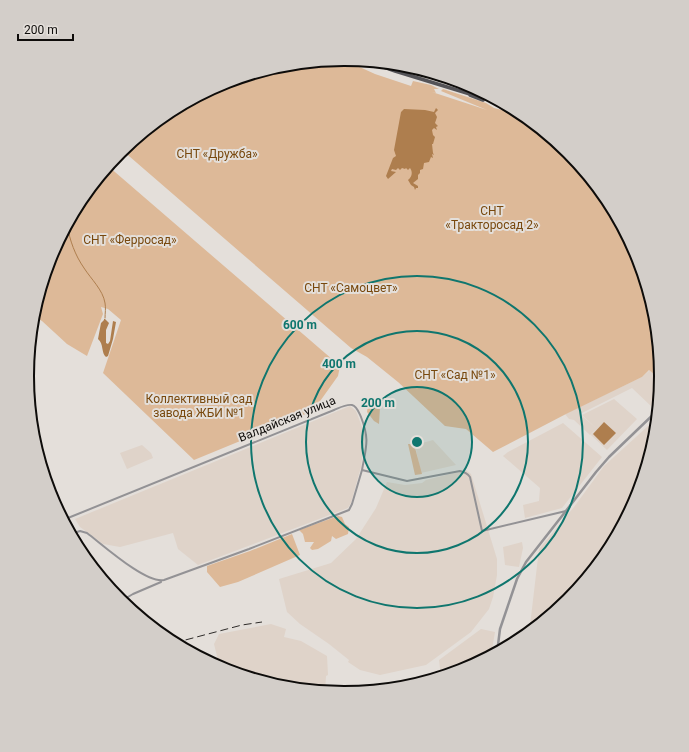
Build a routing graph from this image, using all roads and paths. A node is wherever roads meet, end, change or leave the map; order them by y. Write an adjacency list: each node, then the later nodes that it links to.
1 (388, 68): 2 (main road)
2 (467, 94): 3 (main road); 4 (main road)
3 (483, 99)
4 (489, 101)
5 (652, 416): 7 (street)
6 (362, 470): 7 (street); 8 (street, Валдайская улица); 10 (street, Валдайская улица)
7 (566, 511): 12 (street)
8 (69, 518)
9 (77, 532): 10 (street)
10 (164, 580): 11 (street)
11 (127, 598)
12 (498, 646)

